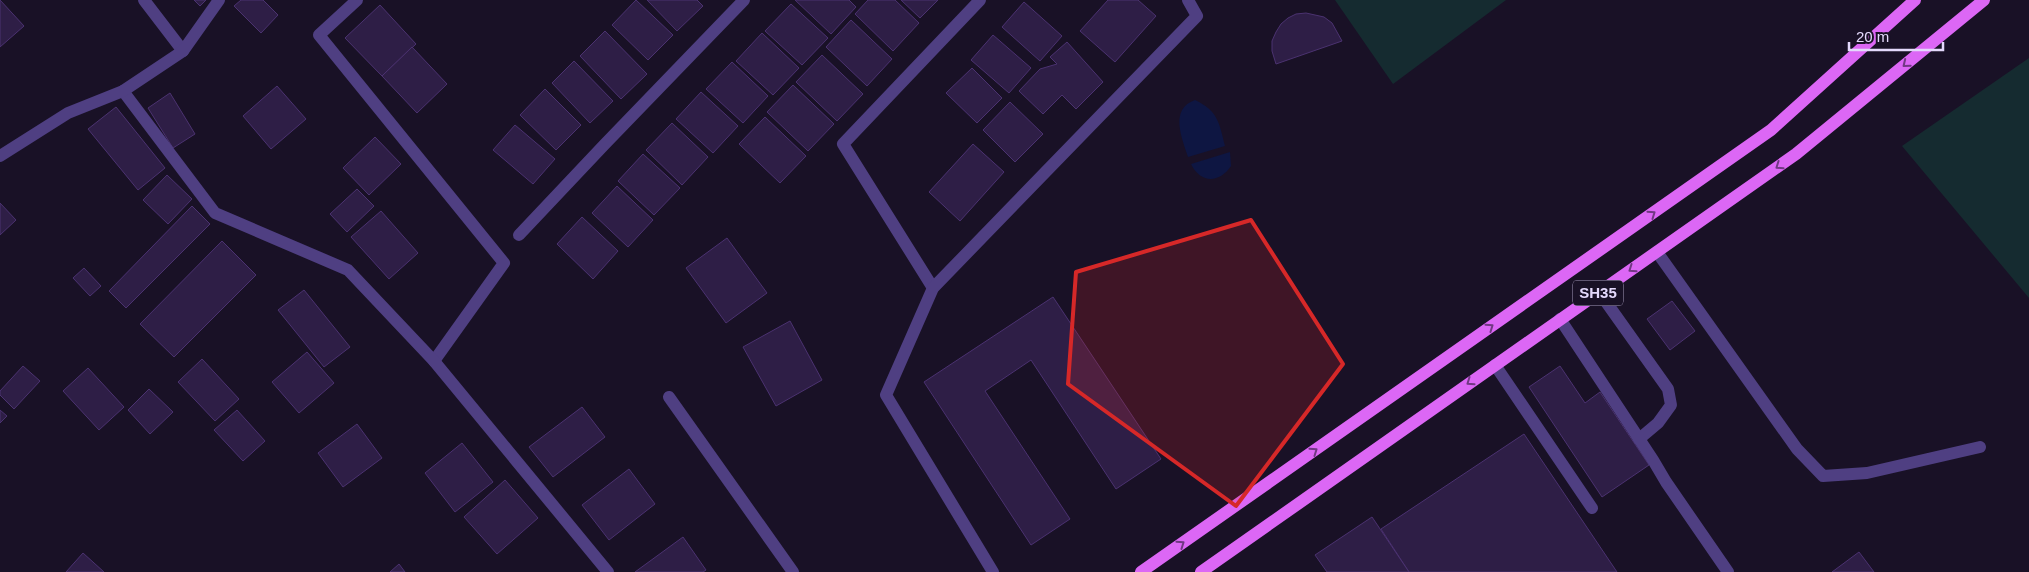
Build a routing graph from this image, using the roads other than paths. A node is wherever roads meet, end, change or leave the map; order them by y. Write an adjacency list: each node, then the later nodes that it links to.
1 (144, 0): 9 (street)
2 (218, 0): 9 (street)
3 (357, 0): 17 (street)
4 (744, 0): 12 (street)
5 (980, 0): 14 (street)
6 (1188, 0): 14 (street)
7 (1915, 0): 26 (main road, SH35, one-way to 7)
8 (1984, 0): 13 (main road, SH35, one-way to 13)
9 (183, 51): 10 (street)
10 (123, 90): 11 (street); 17 (street)
11 (0, 156)
12 (519, 235)
13 (1657, 252): 15 (main road, SH35, one-way to 15); 21 (street)
14 (933, 288): 25 (street)
15 (1599, 292): 16 (main road, SH35); 20 (street)
16 (1560, 319): 18 (main road, SH35); 20 (street)
17 (434, 361): 23 (street)
18 (1495, 365): 22 (street); 27 (main road, SH35, one-way to 27)
19 (669, 397): 24 (street)
20 (1639, 440): 28 (street)
21 (1980, 447)
22 (1592, 508)
23 (608, 572)
24 (793, 572)
25 (994, 572)
26 (1141, 572)
27 (1201, 572)
28 (1728, 572)

